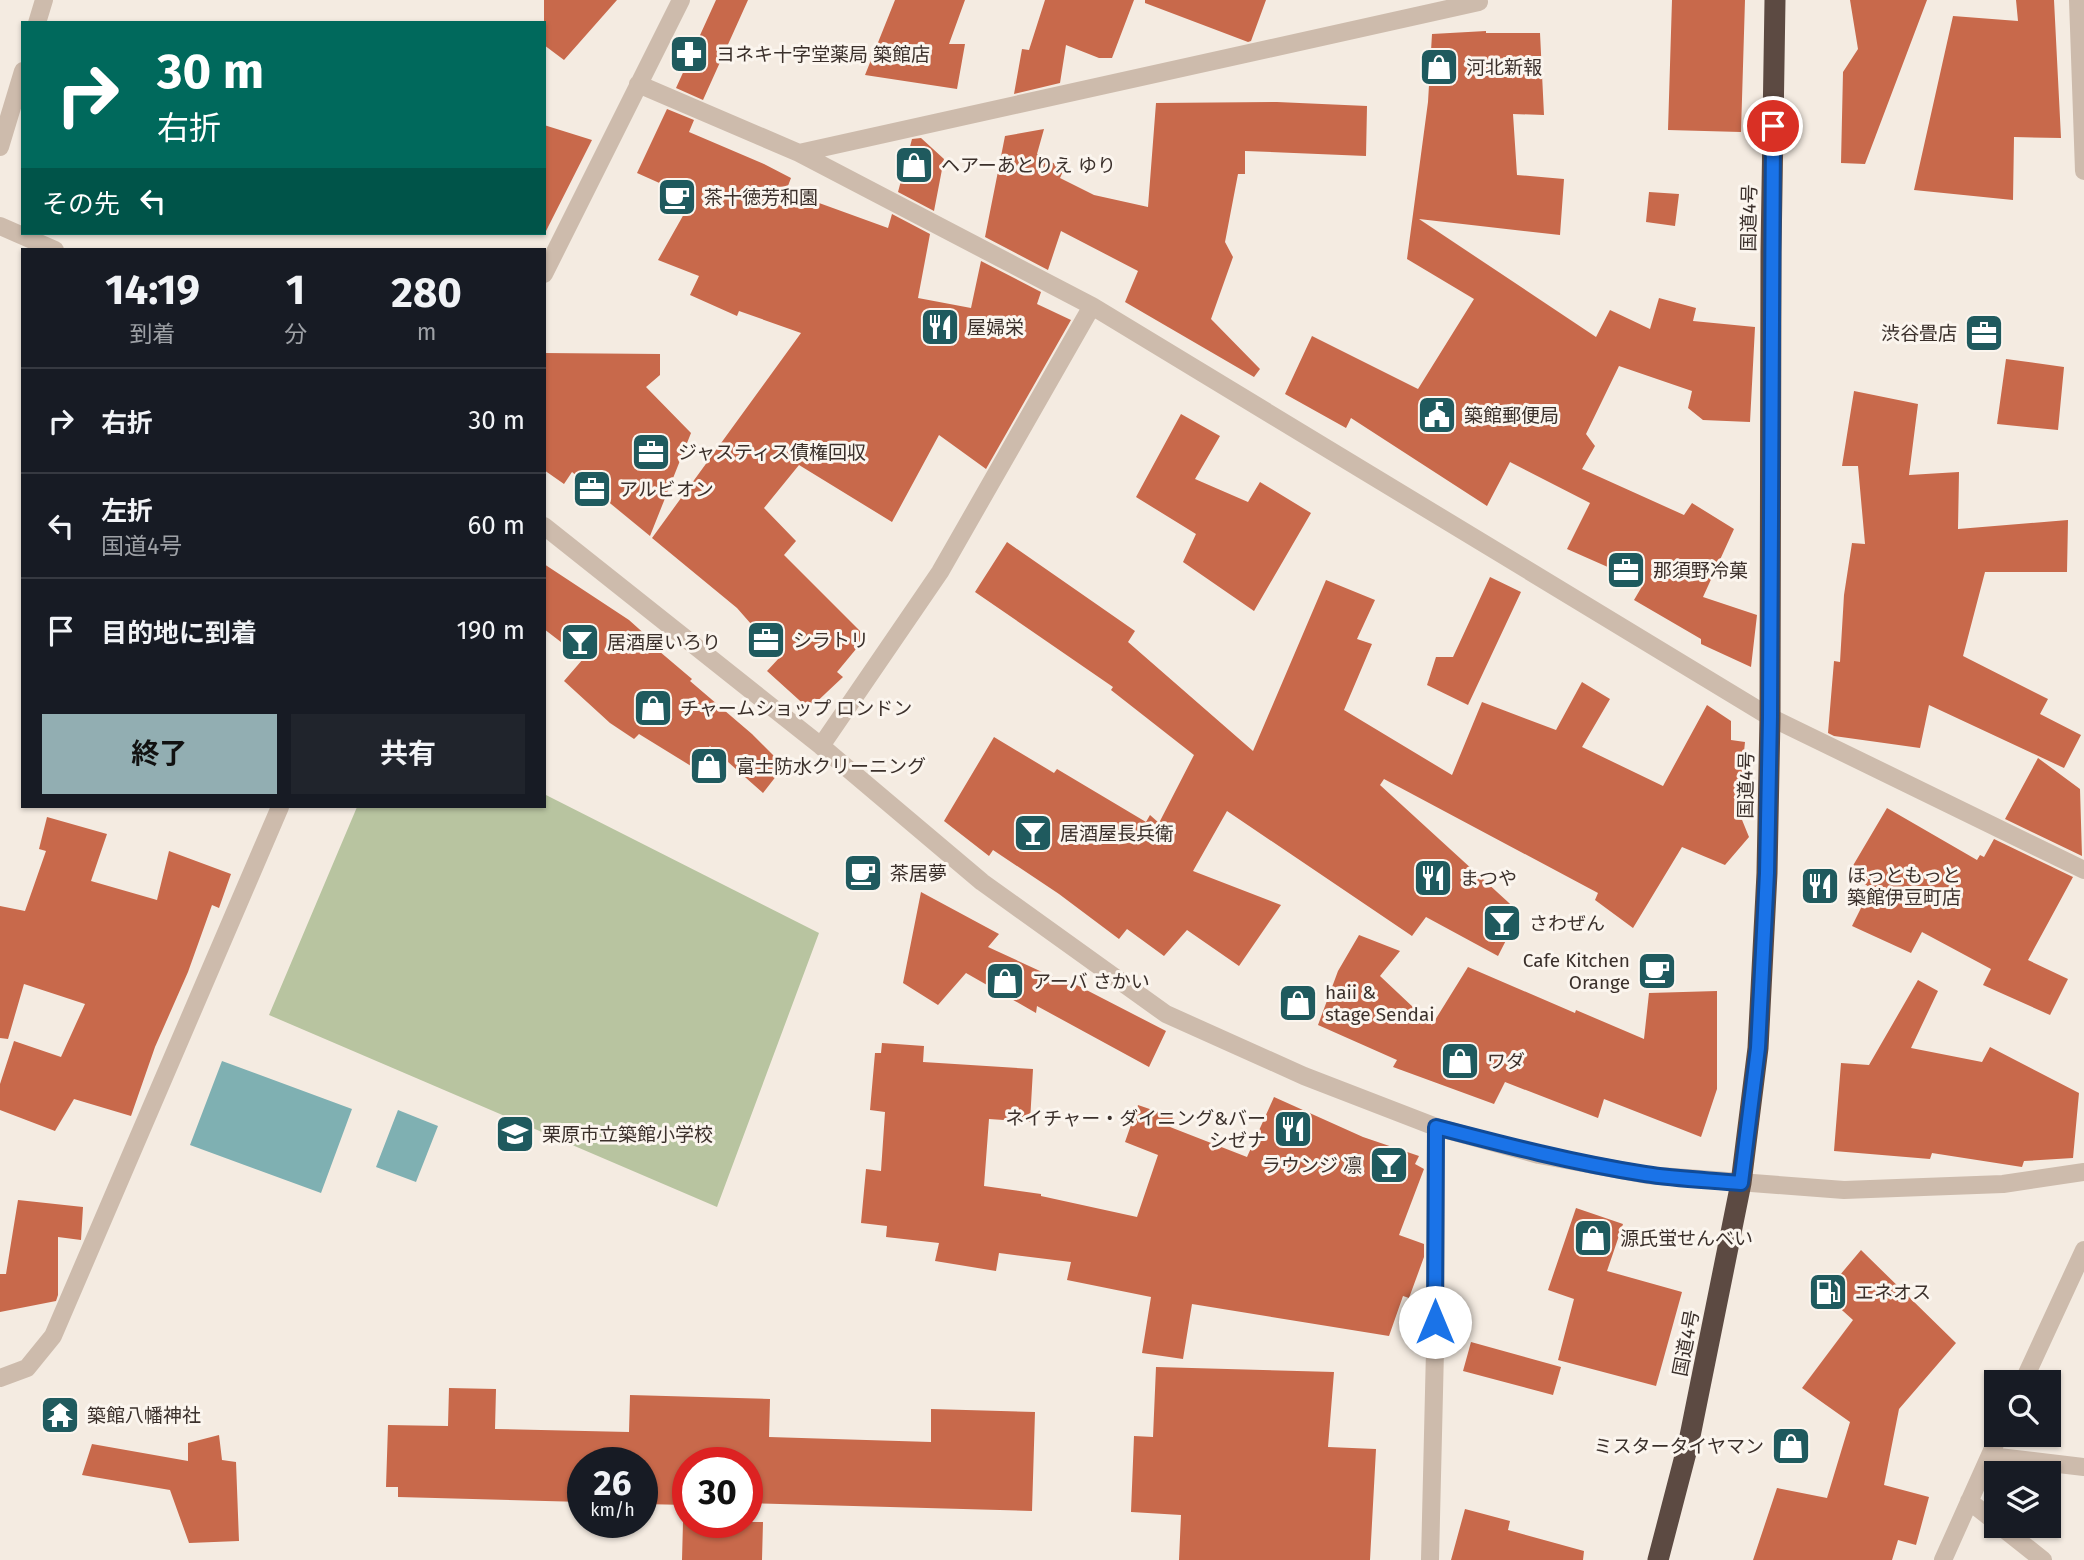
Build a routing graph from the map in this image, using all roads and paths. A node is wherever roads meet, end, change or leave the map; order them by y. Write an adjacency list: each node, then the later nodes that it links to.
1 (44, 0): 6 (street)
2 (681, 0): 8 (street)
3 (1775, 0): 17 (highway, 国道4号)
4 (2078, 0): 11 (street)
5 (1480, 1): 10 (street)
6 (38, 21)
7 (21, 78): 9 (street)
8 (638, 84): 10 (street); 14 (street)
9 (0, 147)
10 (799, 153): 15 (street)
11 (2084, 171)
12 (0, 226): 13 (street)
13 (50, 248)
14 (546, 270)
15 (1092, 306): 17 (street); 18 (street)
16 (546, 528): 18 (street)
17 (1770, 717): 20 (street); 23 (highway, 国道4号)
18 (821, 746): 21 (street)
19 (280, 808): 26 (street)
20 (2084, 870)
21 (1436, 1127): 23 (street); 33 (street)
22 (2084, 1172): 23 (street)
23 (1741, 1183): 34 (highway, 国道4号)
24 (2084, 1250): 25 (street)
25 (2029, 1370)
26 (0, 1378)
27 (1994, 1447): 28 (street)
28 (1990, 1457): 29 (street); 30 (street)
29 (2084, 1467)
30 (1969, 1501): 31 (street); 35 (street)
31 (1984, 1513)
32 (2015, 1538): 36 (street)
33 (1430, 1560)
34 (1658, 1560)
35 (1943, 1560)
36 (2043, 1560)

